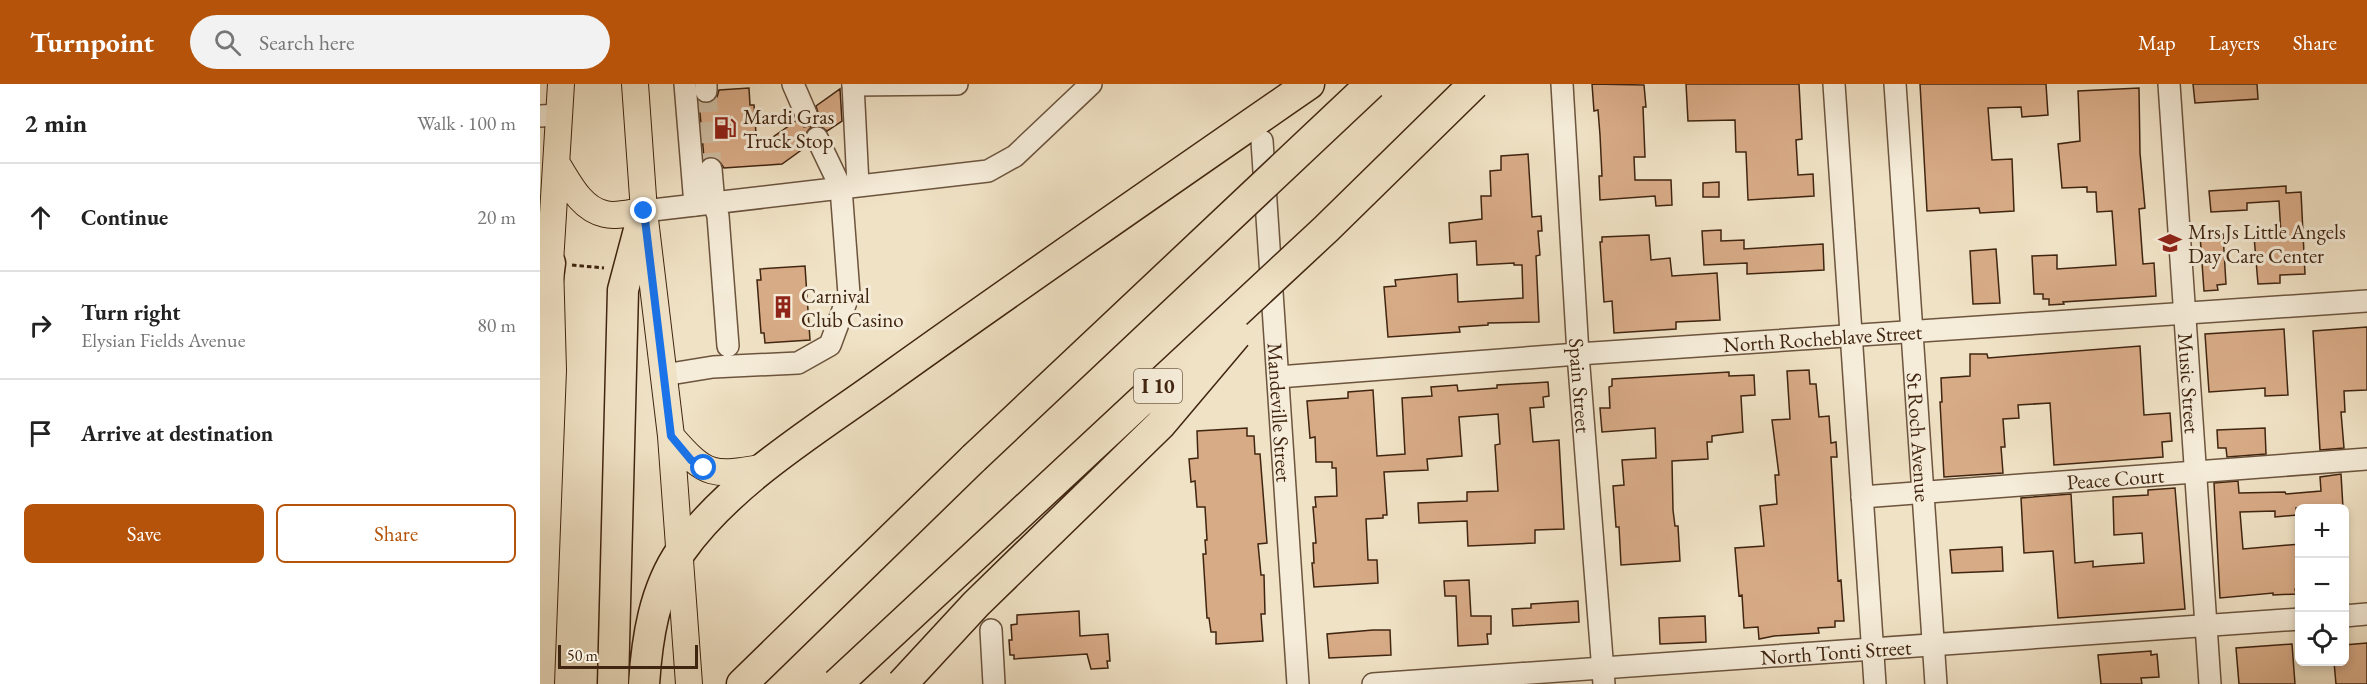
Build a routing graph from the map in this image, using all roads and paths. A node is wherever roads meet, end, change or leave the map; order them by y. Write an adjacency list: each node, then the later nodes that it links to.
1 (561, 84): 16 (main road)
2 (635, 84): 23 (main road)
3 (686, 84): 22 (street)
4 (793, 84): 15 (street)
5 (957, 84): 14 (street)
6 (1091, 84): 21 (street)
7 (1309, 84): 38 (highway)
8 (1371, 84): 55 (highway, bridge)
9 (1474, 84): 24 (highway, I 10, bridge)
10 (1562, 84): 33 (street, Spain Street)
11 (1834, 84): 30 (street)
12 (1895, 84): 29 (street, St Roch Avenue)
13 (2169, 84): 28 (street, Music Street)
14 (853, 85): 21 (street)
15 (806, 114)
16 (550, 116): 19 (main road)
17 (817, 138): 21 (street)
18 (1262, 141): 35 (street, Mandeville Street)
19 (556, 164): 23 (main road); 25 (main road)
20 (711, 169): 22 (street)
21 (850, 187): 22 (street); 34 (street)
22 (705, 204): 23 (street); 32 (street)
23 (644, 211): 34 (main road); 52 (highway)
24 (1326, 229): 56 (highway, I 10, bridge); 57 (highway, bridge)
25 (558, 264): 26 (path); 31 (highway); 51 (main road)
26 (609, 269)
27 (2367, 301): 28 (street, North Rocheblave Street)
28 (2184, 314): 29 (street, North Rocheblave Street); 39 (street, Music Street)
29 (1912, 332): 30 (street, North Rocheblave Street); 40 (street, St Roch Avenue)
30 (1851, 337): 33 (street, North Rocheblave Street); 41 (street)
31 (540, 339)
32 (728, 346)
33 (1578, 354): 35 (street, North Rocheblave Street); 50 (street, Spain Street)
34 (664, 375): 36 (main road)
35 (1278, 377): 59 (street, Mandeville Street)
36 (671, 436): 38 (main road); 42 (main road)
37 (2367, 459): 39 (street, Peace Court)
38 (766, 466): 42 (highway)
39 (2195, 472): 40 (street, Peace Court); 46 (street, Music Street)
40 (1923, 493): 41 (street, Peace Court); 48 (street, St Roch Avenue)
41 (1862, 497): 49 (street)
42 (680, 553): 53 (highway); 54 (main road)
43 (2367, 614): 44 (street)
44 (2349, 616)
45 (2295, 619): 46 (street, North Tonti Street)
46 (2206, 625): 48 (street, North Tonti Street); 63 (street, Music Street)
47 (991, 630): 58 (street)
48 (1934, 644): 49 (street, North Tonti Street); 62 (street, St Roch Avenue)
49 (1873, 648): 50 (street, North Tonti Street); 61 (street)
50 (1604, 676): 60 (street, North Tonti Street)
51 (541, 684)
52 (613, 684)
53 (644, 684)
54 (689, 684)
55 (742, 684)
56 (837, 684)
57 (902, 684)
58 (993, 684)
59 (1298, 684)
60 (1372, 684)
61 (1875, 684)
62 (1936, 684)
63 (2210, 684)

